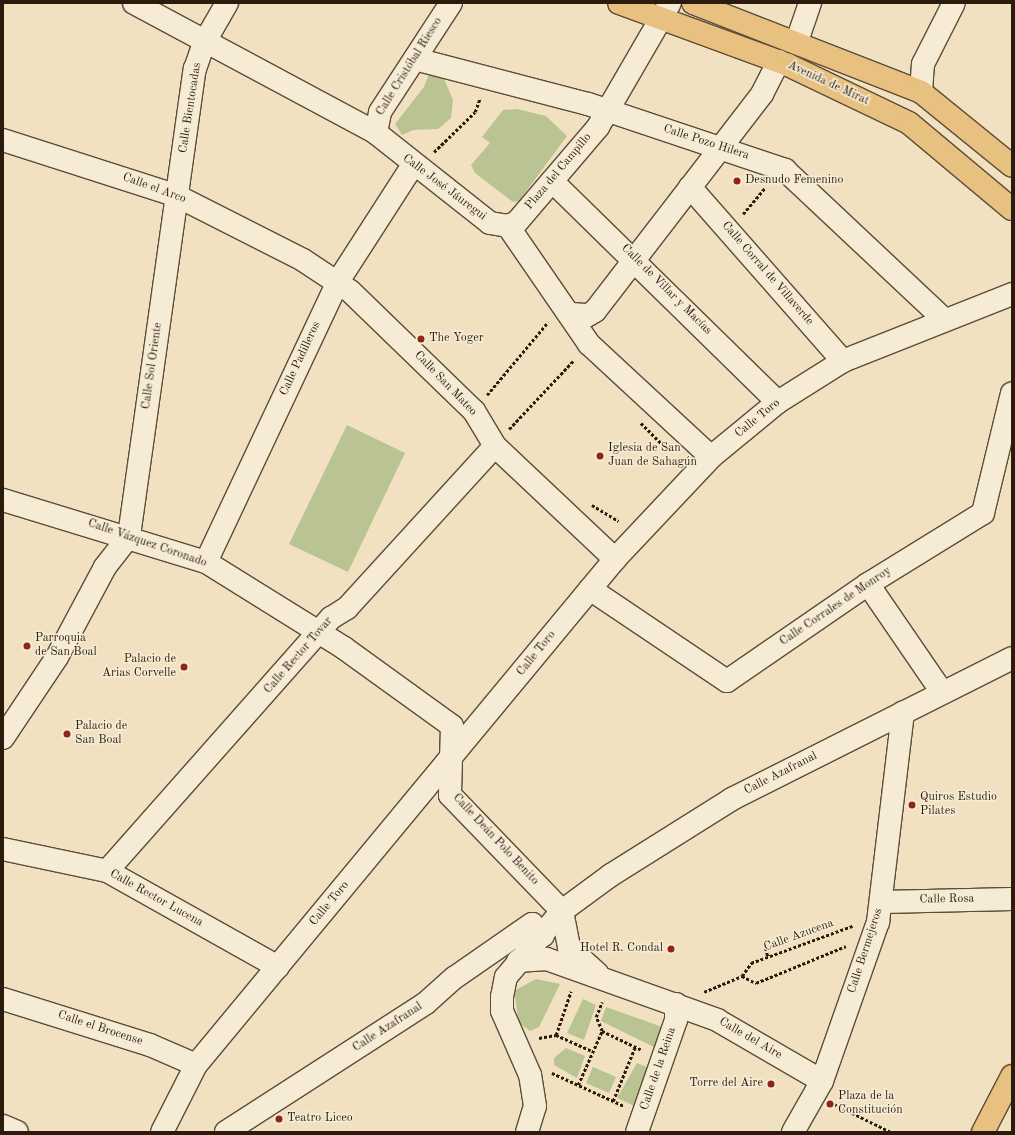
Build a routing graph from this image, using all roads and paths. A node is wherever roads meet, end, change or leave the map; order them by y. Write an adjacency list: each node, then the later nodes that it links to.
1 (134, 3): 10 (street, Calle José Jáuregui)
2 (227, 3): 10 (street, Calle Bientocadas)
3 (451, 3): 11 (street, Calle Cristóbal Riesco)
4 (619, 3): 8 (main road, Avenida de Mirat)
5 (693, 3): 9 (main road)
6 (810, 3): 9 (street)
7 (954, 3): 14 (street)
8 (666, 10): 12 (main road, Avenida de Mirat); 15 (street, Plaza del Campillo)
9 (797, 41): 14 (main road)
10 (204, 43): 16 (street, Calle José Jáuregui); 24 (street, Calle Bientocadas)
11 (415, 59): 13 (street, Calle Pozo Hilera); 16 (street, Calle Cristóbal Riesco)
12 (779, 61): 18 (street); 25 (main road, Avenida de Mirat)
13 (487, 78): 15 (street, Calle Pozo Hilera); 19 (path)
14 (921, 92): 20 (main road)
15 (606, 112): 18 (street, Calle Pozo Hilera); 22 (street, Plaza del Campillo)
16 (376, 133): 19 (street, Calle José Jáuregui)
17 (3, 140): 24 (street, Calle el Arco)
18 (721, 146): 21 (street, Calle Pozo Hilera); 23 (street)
19 (420, 162): 27 (street, Calle José Jáuregui); 29 (street, Calle Padilleros)
20 (1012, 166)
21 (782, 169): 26 (path); 32 (street, Calle Pozo Hilera)
22 (552, 181): 27 (street, Plaza del Campillo); 28 (street, Calle de Villar y Macías)
23 (690, 188): 28 (street); 34 (street, Calle Corral de Villaverde)
24 (178, 196): 29 (street, Calle el Arco); 43 (street, Calle Sol Oriente)
25 (1012, 208)
26 (747, 210)
27 (508, 226): 31 (street)
28 (635, 259): 31 (street); 36 (street, Calle de Villar y Macías)
29 (337, 283): 37 (street, Calle San Mateo); 45 (street, Calle Padilleros)
30 (1012, 294): 32 (street, Calle Toro)
31 (561, 316): 33 (street); 37 (path)
32 (946, 320): 34 (street, Calle Toro)
33 (590, 344): 38 (path); 39 (street)
34 (843, 361): 36 (street, Calle Toro)
35 (1012, 393): 46 (street, Calle Corrales de Monroy)
36 (778, 402): 39 (street, Calle Toro)
37 (474, 411): 38 (street, Calle San Mateo)
38 (494, 446): 44 (street, Calle San Mateo); 48 (street, Calle Rector Tovar)
39 (711, 457): 44 (street, Calle Toro)
40 (3, 500): 43 (street, Calle Vázquez Coronado)
41 (606, 510): 42 (path)
42 (620, 522)
43 (129, 536): 45 (street, Calle Vázquez Coronado); 52 (street)
44 (615, 559): 47 (street, Calle Toro)
45 (206, 562): 48 (street, Calle Vázquez Coronado)
46 (868, 584): 47 (street, Calle Corrales de Monroy); 50 (street)
47 (590, 589): 53 (street, Calle Toro)
48 (320, 633): 53 (street, Calle Vázquez Coronado); 55 (street, Calle Rector Tovar)
49 (1012, 658): 50 (street, Calle Azafranal)
50 (942, 692): 51 (street, Calle Azafranal)
51 (902, 712): 57 (street, Calle Bermejeros); 58 (street, Calle Azafranal)
52 (3, 738)
53 (451, 760): 58 (street, Calle Deán Polo Benito); 64 (street, Calle Toro)
54 (3, 849): 55 (street, Calle Rector Lucena)
55 (107, 871): 64 (street, Calle Rector Lucena)
56 (1012, 900): 57 (street, Calle Rosa)
57 (883, 902): 59 (street, Calle Bermejeros)
58 (562, 911): 60 (street, Calle Azafranal); 66 (street)
59 (868, 930): 62 (path, Calle Azucena); 65 (path); 79 (street, Calle Bermejeros)
60 (543, 936): 63 (street, Calle Azafranal); 87 (street, Calle Azafranal)
61 (766, 948): 62 (path)
62 (768, 956): 65 (path, Calle Azucena)
63 (518, 961): 66 (street, Calle del Aire); 77 (street, Calle Azafranal)
64 (278, 967): 76 (street, Calle Toro)
65 (742, 976): 69 (path, Calle Azucena)
66 (608, 981): 69 (street, Calle del Aire); 70 (path)
67 (572, 987): 71 (path)
68 (3, 999): 76 (street, Calle el Brocense)
69 (676, 1004): 75 (street, Calle de la Reina); 79 (street, Calle del Aire)
70 (602, 1031): 73 (path); 74 (path)
71 (556, 1035): 72 (path); 74 (path)
72 (539, 1038)
73 (635, 1047): 75 (path); 81 (path)
74 (592, 1051): 80 (path)
75 (663, 1060): 83 (street, Calle de la Reina)
76 (196, 1065): 86 (street, Calle Toro)
77 (530, 1075): 80 (path); 88 (street, Calle Azafranal)
78 (1012, 1076): 91 (main road)
79 (822, 1081): 89 (street, Calle Bermejeros)
80 (578, 1085): 81 (path)
81 (613, 1101): 83 (path)
82 (830, 1102): 90 (path)
83 (640, 1123)
84 (3, 1126): 85 (street)
85 (17, 1132)
86 (162, 1132)
87 (226, 1132)
88 (527, 1132)
89 (794, 1132)
90 (891, 1132)
91 (983, 1132)

